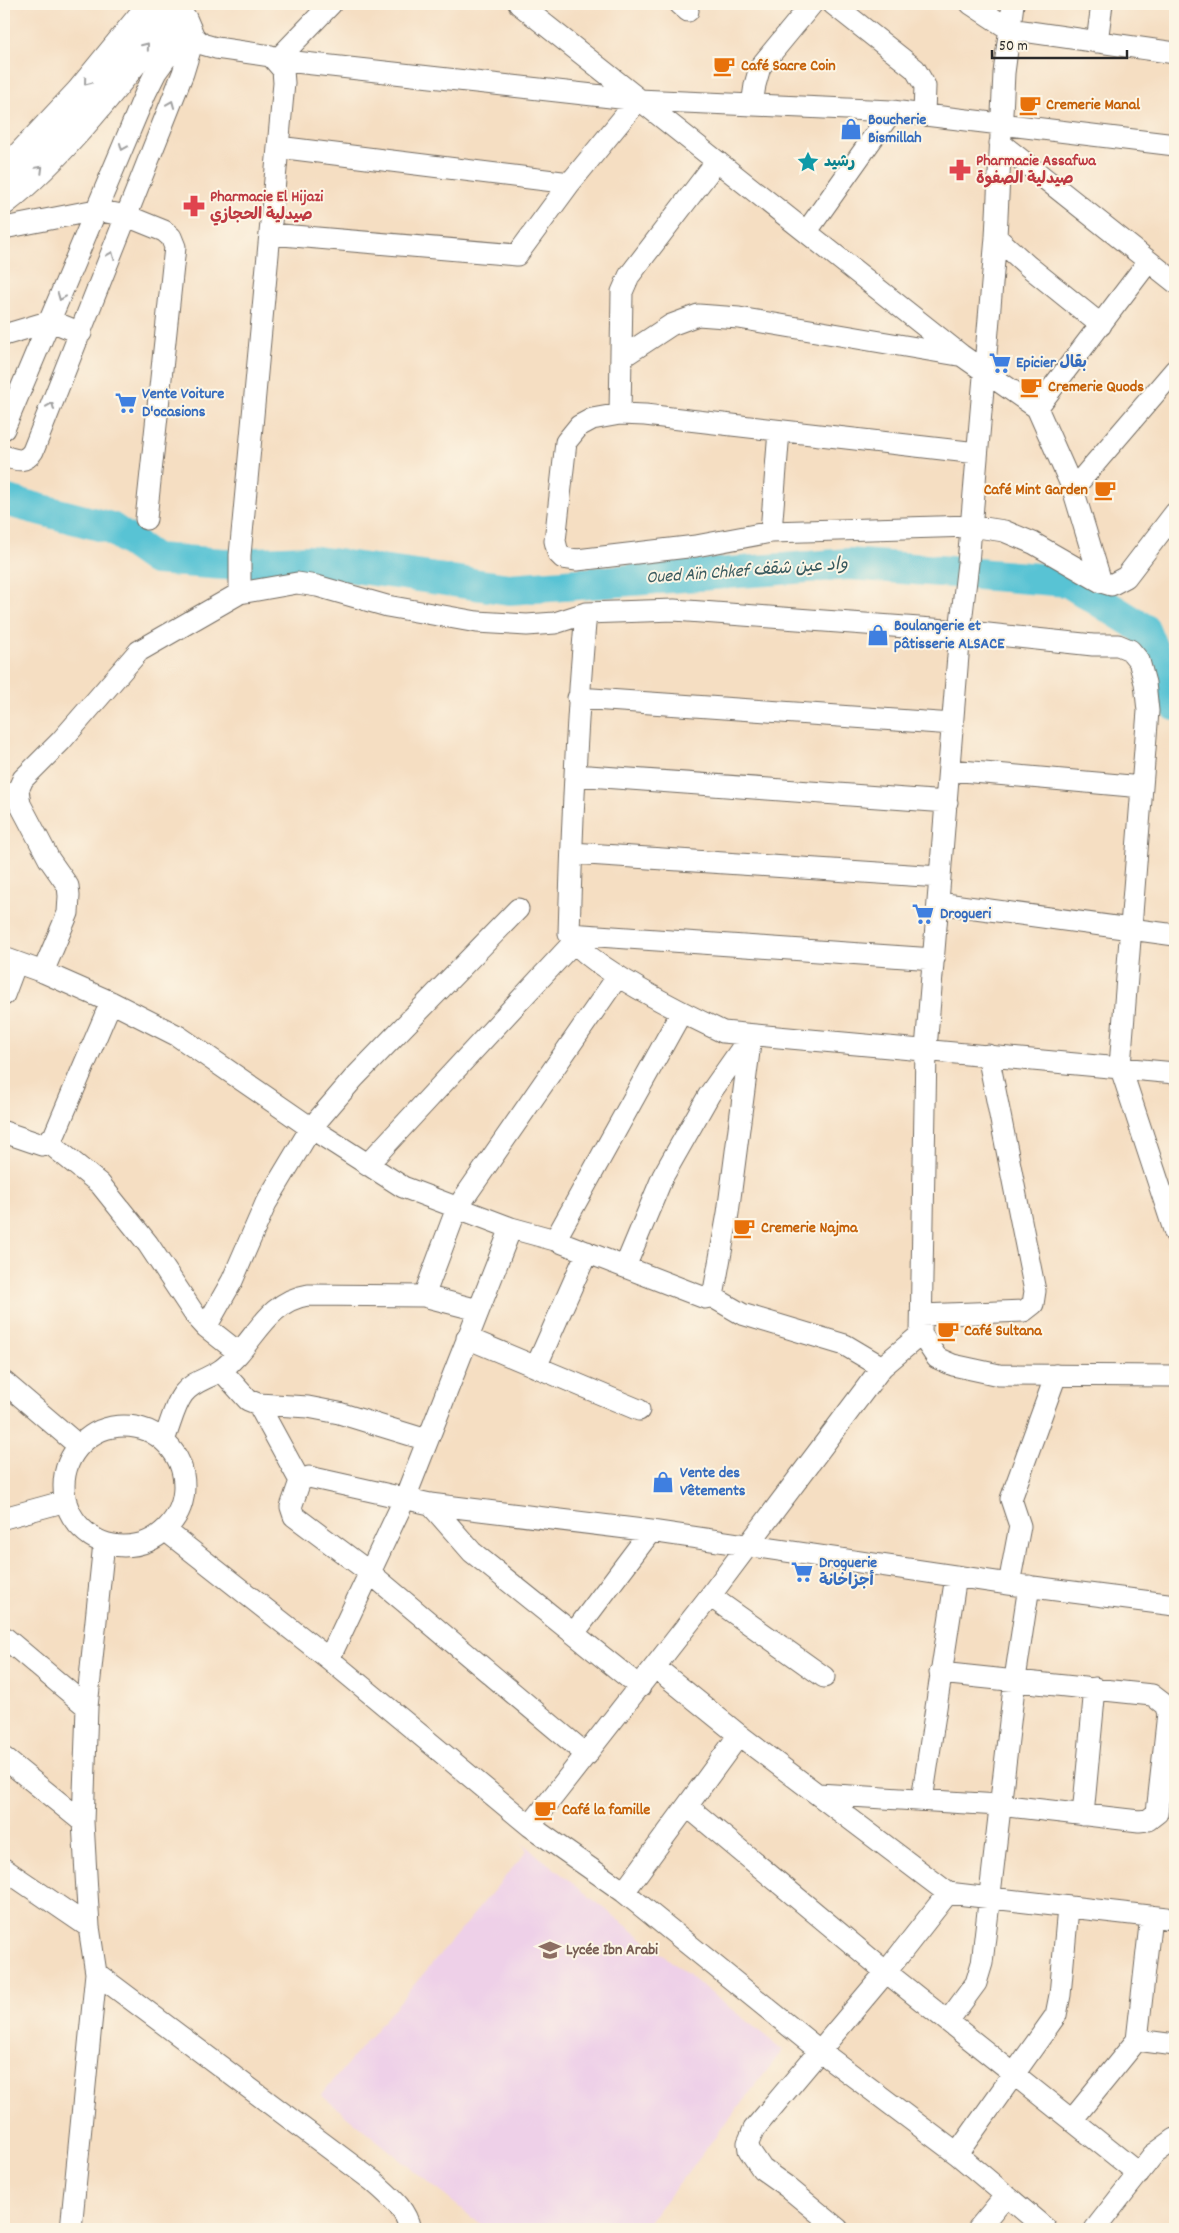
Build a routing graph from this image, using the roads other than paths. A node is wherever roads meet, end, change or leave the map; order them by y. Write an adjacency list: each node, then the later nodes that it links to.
1 (151, 4): 23 (main road, one-way to 23)
2 (330, 4): 14 (street)
3 (520, 4): 9 (street)
4 (812, 4): 16 (street)
5 (834, 4): 18 (street)
6 (971, 4): 11 (street)
7 (1013, 4): 11 (street)
8 (1102, 4): 12 (street)
9 (542, 11): 15 (street)
10 (185, 15): 14 (street); 25 (main road, one-way to 10); 26 (street, one-way to 26); 27 (street, one-way to 10)
11 (1009, 29): 12 (street); 19 (street)
12 (1097, 42): 13 (street)
13 (1175, 53)
14 (277, 60): 15 (street); 21 (street)
15 (638, 100): 16 (street); 22 (street); 24 (street)
16 (752, 105): 17 (street)
17 (892, 111): 18 (street); 29 (street)
18 (924, 114): 19 (street)
19 (1000, 133): 20 (street); 31 (street); 32 (street)
20 (1175, 145)
21 (278, 147): 24 (street); 30 (street)
22 (717, 161): 29 (street); 39 (street)
23 (4, 172)
24 (570, 183): 30 (street)
25 (4, 202)
26 (96, 210): 27 (street); 28 (street); 34 (street, one-way to 34)
27 (127, 216): 36 (street, one-way to 27); 50 (street)
28 (4, 228)
29 (807, 231): 38 (street)
30 (270, 234): 54 (street)
31 (996, 237): 35 (street); 41 (street)
32 (1148, 262): 33 (street); 35 (street)
33 (1175, 282)
34 (51, 321): 36 (street); 37 (street); 44 (street)
35 (1101, 325): 42 (street)
36 (80, 333): 47 (street, one-way to 36)
37 (4, 335)
38 (960, 355): 39 (street); 41 (street)
39 (621, 358): 43 (street)
40 (1175, 370): 48 (street)
41 (984, 371): 42 (street); 46 (street)
42 (1037, 408): 48 (street)
43 (620, 414): 45 (street); 52 (street)
44 (4, 429)
45 (779, 431): 46 (street); 52 (street)
46 (977, 453): 51 (street)
47 (4, 456)
48 (1073, 489): 53 (street)
49 (1175, 516): 53 (street)
50 (146, 519)
51 (971, 526): 52 (street); 53 (street); 56 (street)
52 (771, 532)
53 (1101, 582)
54 (240, 593): 55 (street); 72 (street)
55 (586, 613): 56 (street); 57 (street)
56 (960, 630): 58 (street); 61 (street)
57 (578, 698): 58 (street); 60 (street)
58 (953, 724): 59 (street)
59 (950, 770): 61 (street); 62 (street)
60 (576, 775): 62 (street); 63 (street)
61 (1142, 787): 67 (street)
62 (947, 802): 64 (street)
63 (572, 852): 64 (street); 69 (street)
64 (940, 877): 65 (street)
65 (938, 903): 67 (street); 70 (street)
66 (518, 909): 82 (street)
67 (1131, 930): 68 (street); 80 (street)
68 (1175, 935)
69 (571, 938): 70 (street); 73 (street); 85 (street)
70 (934, 959): 78 (street)
71 (10, 960): 72 (street); 74 (street)
72 (43, 972): 75 (street)
73 (618, 976): 76 (street); 86 (street)
74 (4, 995)
75 (111, 1002): 82 (street); 84 (street)
76 (681, 1013): 77 (street); 89 (street)
77 (751, 1036): 78 (street); 91 (street); 93 (street)
78 (926, 1049): 79 (street); 95 (street)
79 (988, 1055): 80 (street); 95 (street)
80 (1120, 1066): 81 (street); 88 (street)
81 (1175, 1073)
82 (311, 1128): 85 (street); 96 (street)
83 (4, 1132): 84 (street)
84 (48, 1142): 96 (street)
85 (367, 1165): 86 (street)
86 (457, 1208): 87 (street); 92 (street)
87 (511, 1228): 89 (street); 94 (street)
88 (1175, 1233)
89 (556, 1240): 90 (street)
90 (587, 1252): 91 (street); 99 (street)
91 (625, 1267): 93 (street)
92 (424, 1296): 94 (street); 98 (street)
93 (711, 1296): 100 (street)
94 (478, 1310): 97 (street)
95 (921, 1325): 100 (street); 102 (street)
96 (206, 1327): 98 (street)
97 (467, 1338): 99 (street); 108 (street)
98 (239, 1353): 101 (street)
99 (536, 1367): 106 (street)
100 (882, 1367): 118 (street)
101 (221, 1370): 105 (street); 107 (street)
102 (1056, 1375): 103 (street); 121 (street)
103 (1175, 1376)
104 (4, 1382): 109 (street)
105 (258, 1404): 108 (street); 110 (street)
106 (639, 1410)
107 (164, 1440): 109 (street); 115 (street)
108 (427, 1440): 111 (street)
109 (79, 1446): 112 (street)
110 (300, 1481): 111 (street); 119 (street)
111 (405, 1498): 113 (street); 119 (street)
112 (66, 1501): 114 (street); 117 (street)
113 (430, 1504): 116 (street); 124 (street)
114 (4, 1518)
115 (165, 1530): 117 (street); 126 (street)
116 (651, 1531): 118 (street); 124 (street)
117 (104, 1542): 133 (street)
118 (748, 1546): 120 (street); 122 (street)
119 (369, 1572): 126 (street); 135 (street)
120 (956, 1576): 121 (street); 128 (street)
121 (1019, 1585): 123 (street); 130 (street)
122 (710, 1596): 127 (street); 129 (street)
123 (1175, 1605)
124 (574, 1633): 131 (street)
125 (4, 1638): 133 (street)
126 (329, 1659): 144 (street)
127 (655, 1667): 131 (street); 134 (street)
128 (940, 1674): 130 (street); 139 (street)
129 (824, 1677)
130 (1014, 1679): 132 (street); 140 (street)
131 (640, 1687): 135 (street)
132 (1095, 1688): 137 (street); 142 (street)
133 (87, 1707): 143 (street)
134 (740, 1735): 138 (street); 141 (street)
135 (587, 1755): 144 (street)
136 (4, 1758): 143 (street)
137 (1168, 1761): 142 (street)
138 (818, 1794): 139 (street); 147 (street)
139 (922, 1800): 140 (street)
140 (999, 1805): 142 (street); 148 (street)
141 (687, 1806): 146 (street); 153 (street)
142 (1083, 1815)
143 (83, 1822): 152 (street)
144 (530, 1826): 146 (street)
145 (4, 1869): 152 (street)
146 (624, 1892): 158 (street)
147 (948, 1893): 148 (street); 153 (street)
148 (989, 1898): 149 (street); 155 (street)
149 (1068, 1908): 150 (street); 159 (street)
150 (1151, 1916): 151 (street); 156 (street)
151 (1175, 1919)
152 (89, 1927): 154 (street)
153 (886, 1972): 155 (street); 158 (street)
154 (96, 1973): 165 (street); 166 (street)
155 (948, 2021): 159 (street)
156 (1137, 2040): 157 (street); 160 (street)
157 (1175, 2045)
158 (820, 2051): 162 (street); 167 (street)
159 (1013, 2073): 160 (street); 162 (street)
160 (1072, 2120): 163 (street)
161 (1175, 2139): 163 (street)
162 (957, 2154): 164 (street)
163 (1139, 2174): 170 (street)
164 (1006, 2195): 168 (street); 169 (street)
165 (71, 2229)
166 (410, 2229)
167 (838, 2229)
168 (978, 2229)
169 (1046, 2229)
170 (1095, 2229)

